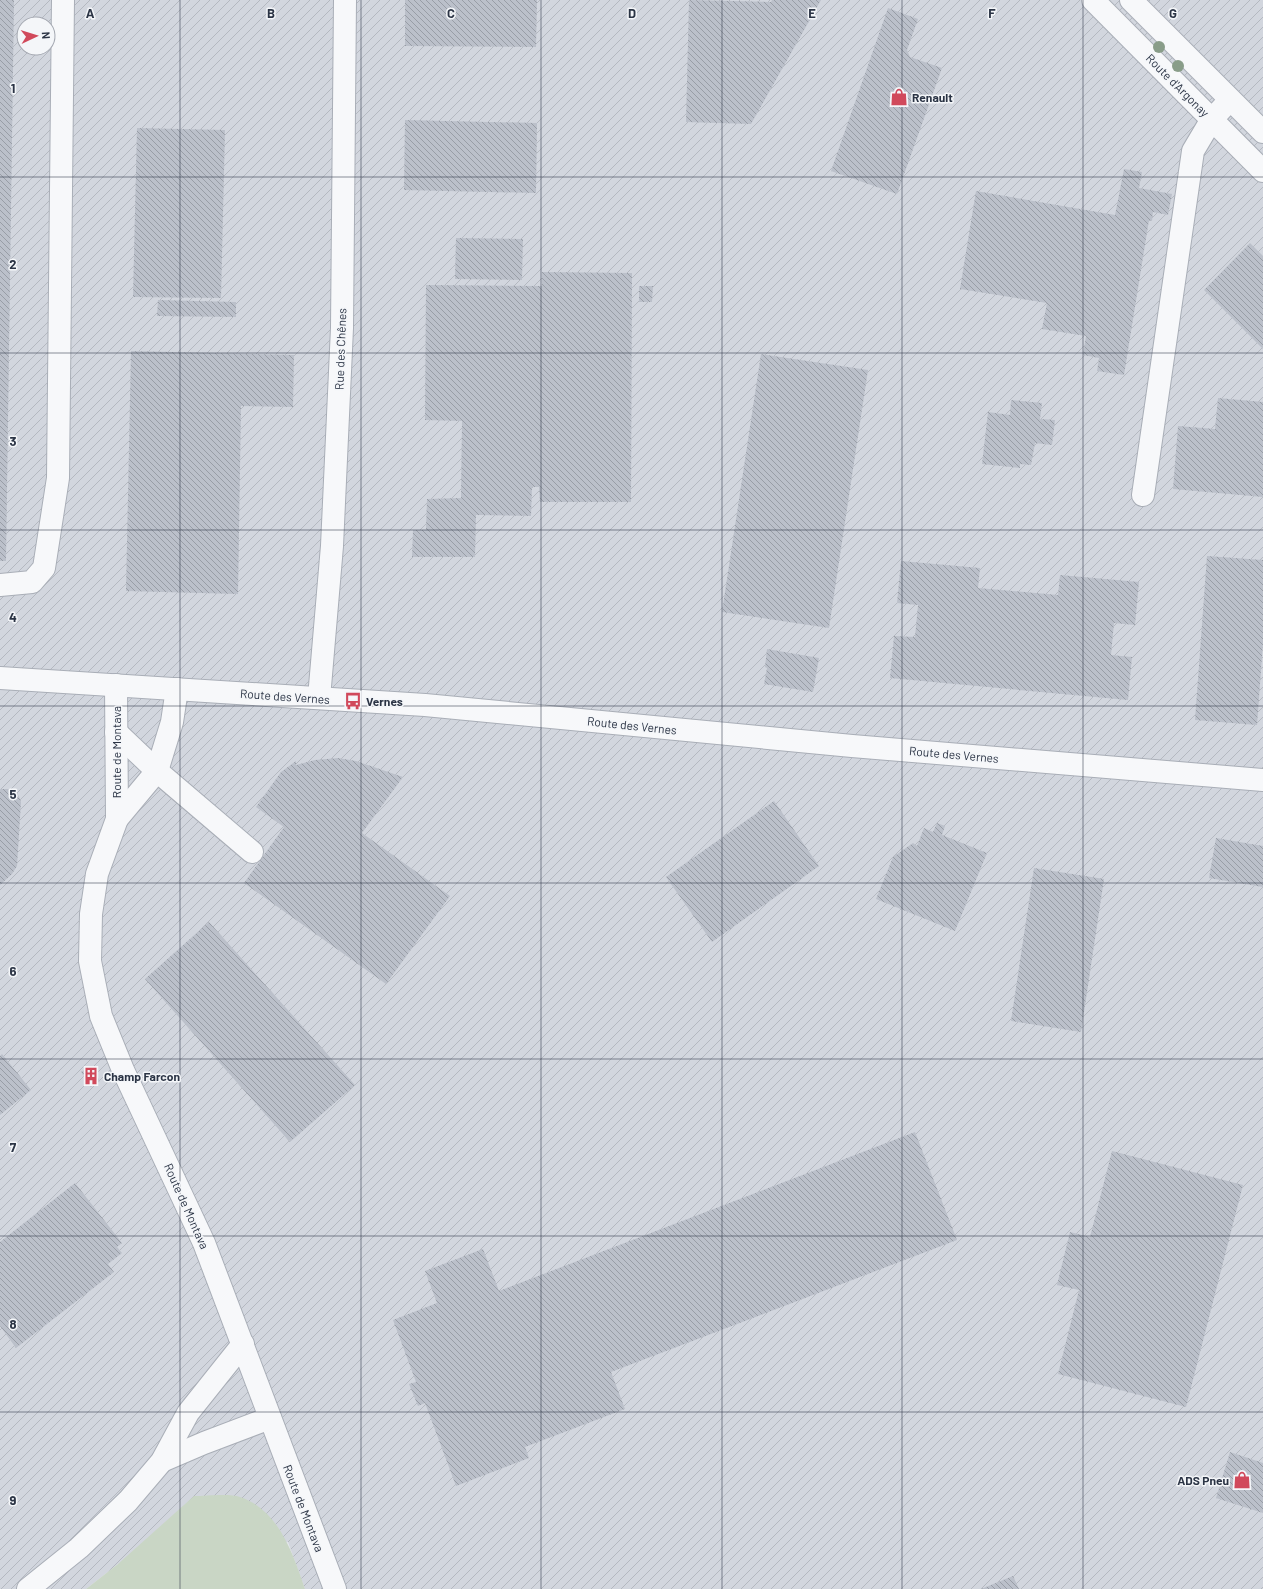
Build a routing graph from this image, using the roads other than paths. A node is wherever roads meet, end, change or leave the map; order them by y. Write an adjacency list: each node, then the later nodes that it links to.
1 (63, 0): 11 (street)
2 (345, 0): 15 (street, Rue des Chênes)
3 (1092, 0): 5 (street, Route d'Argonay)
4 (1131, 0): 5 (street); 6 (street)
5 (1113, 20): 7 (street, Route d'Argonay)
6 (1230, 100): 7 (street); 8 (street)
7 (1212, 119): 9 (street, Route d'Argonay); 10 (street)
8 (1263, 132)
9 (1263, 171)
10 (1143, 494)
11 (0, 584)
12 (0, 678): 13 (street, Route des Vernes)
13 (116, 685): 14 (street, Route des Vernes); 16 (street, Route de Montava)
14 (177, 689): 15 (street, Route des Vernes); 17 (street, Route de Montava)
15 (319, 698): 18 (street, Route des Vernes)
16 (116, 732): 17 (street); 19 (street, Route de Montava)
17 (157, 771): 19 (street, Route de Montava); 20 (street)
18 (1263, 780)
19 (117, 819): 21 (street, Route de Montava)
20 (252, 852)
21 (243, 1344): 22 (street, Route de Montava); 23 (street)
22 (270, 1418): 23 (street); 25 (street, Route de Montava)
23 (162, 1461): 24 (street)
24 (28, 1589)
25 (335, 1589)

